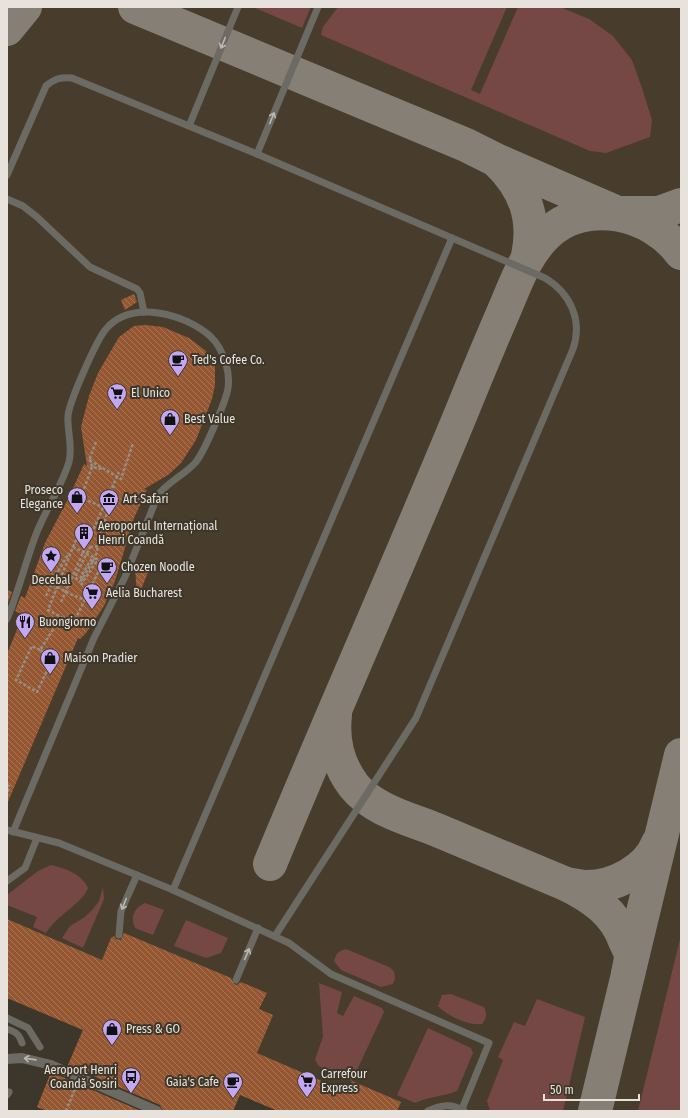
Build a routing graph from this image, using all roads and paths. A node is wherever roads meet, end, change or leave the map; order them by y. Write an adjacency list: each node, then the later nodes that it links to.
1 (238, 7): 3 (lane, one-way to 3)
2 (318, 7): 4 (lane, one-way to 2)
3 (189, 126): 4 (lane); 5 (lane)
4 (257, 154): 7 (lane)
5 (7, 175)
6 (7, 199): 8 (lane)
7 (452, 238): 38 (lane); 41 (lane)
8 (144, 312): 30 (lane); 34 (lane)
9 (96, 442): 10 (path)
10 (134, 443)
11 (90, 458): 12 (path)
12 (92, 467): 14 (path); 24 (path)
13 (114, 486): 17 (path)
14 (112, 512)
15 (100, 546): 16 (path)
16 (90, 547): 20 (path); 21 (path)
17 (94, 560): 21 (path); 21 (path); 29 (path); 29 (path)
18 (102, 563): 26 (path)
19 (50, 571): 20 (path)
20 (57, 572): 22 (path)
21 (81, 581): 23 (path)
22 (53, 584): 24 (path); 25 (path)
23 (83, 585)
24 (66, 592): 26 (path); 27 (path)
25 (46, 596)
26 (84, 600): 28 (path)
27 (61, 602)
28 (77, 611)
29 (61, 617): 31 (path)
30 (7, 619)
31 (40, 650): 31 (path)
32 (7, 785): 33 (path)
33 (7, 792)
34 (10, 831): 35 (lane)
35 (38, 838): 36 (lane); 37 (lane)
36 (138, 875): 38 (lane); 40 (lane, one-way to 40)
37 (7, 881)
38 (173, 890): 39 (lane)
39 (258, 928): 41 (lane); 42 (lane, one-way to 39)
40 (119, 935)
41 (275, 936): 48 (lane)
42 (236, 980)
43 (7, 1018): 46 (lane)
44 (7, 1029): 45 (lane)
45 (22, 1043)
46 (40, 1048)
47 (7, 1059): 49 (street, one-way to 47, bridge)
48 (463, 1110): 50 (lane)
49 (157, 1111)
50 (428, 1111)

